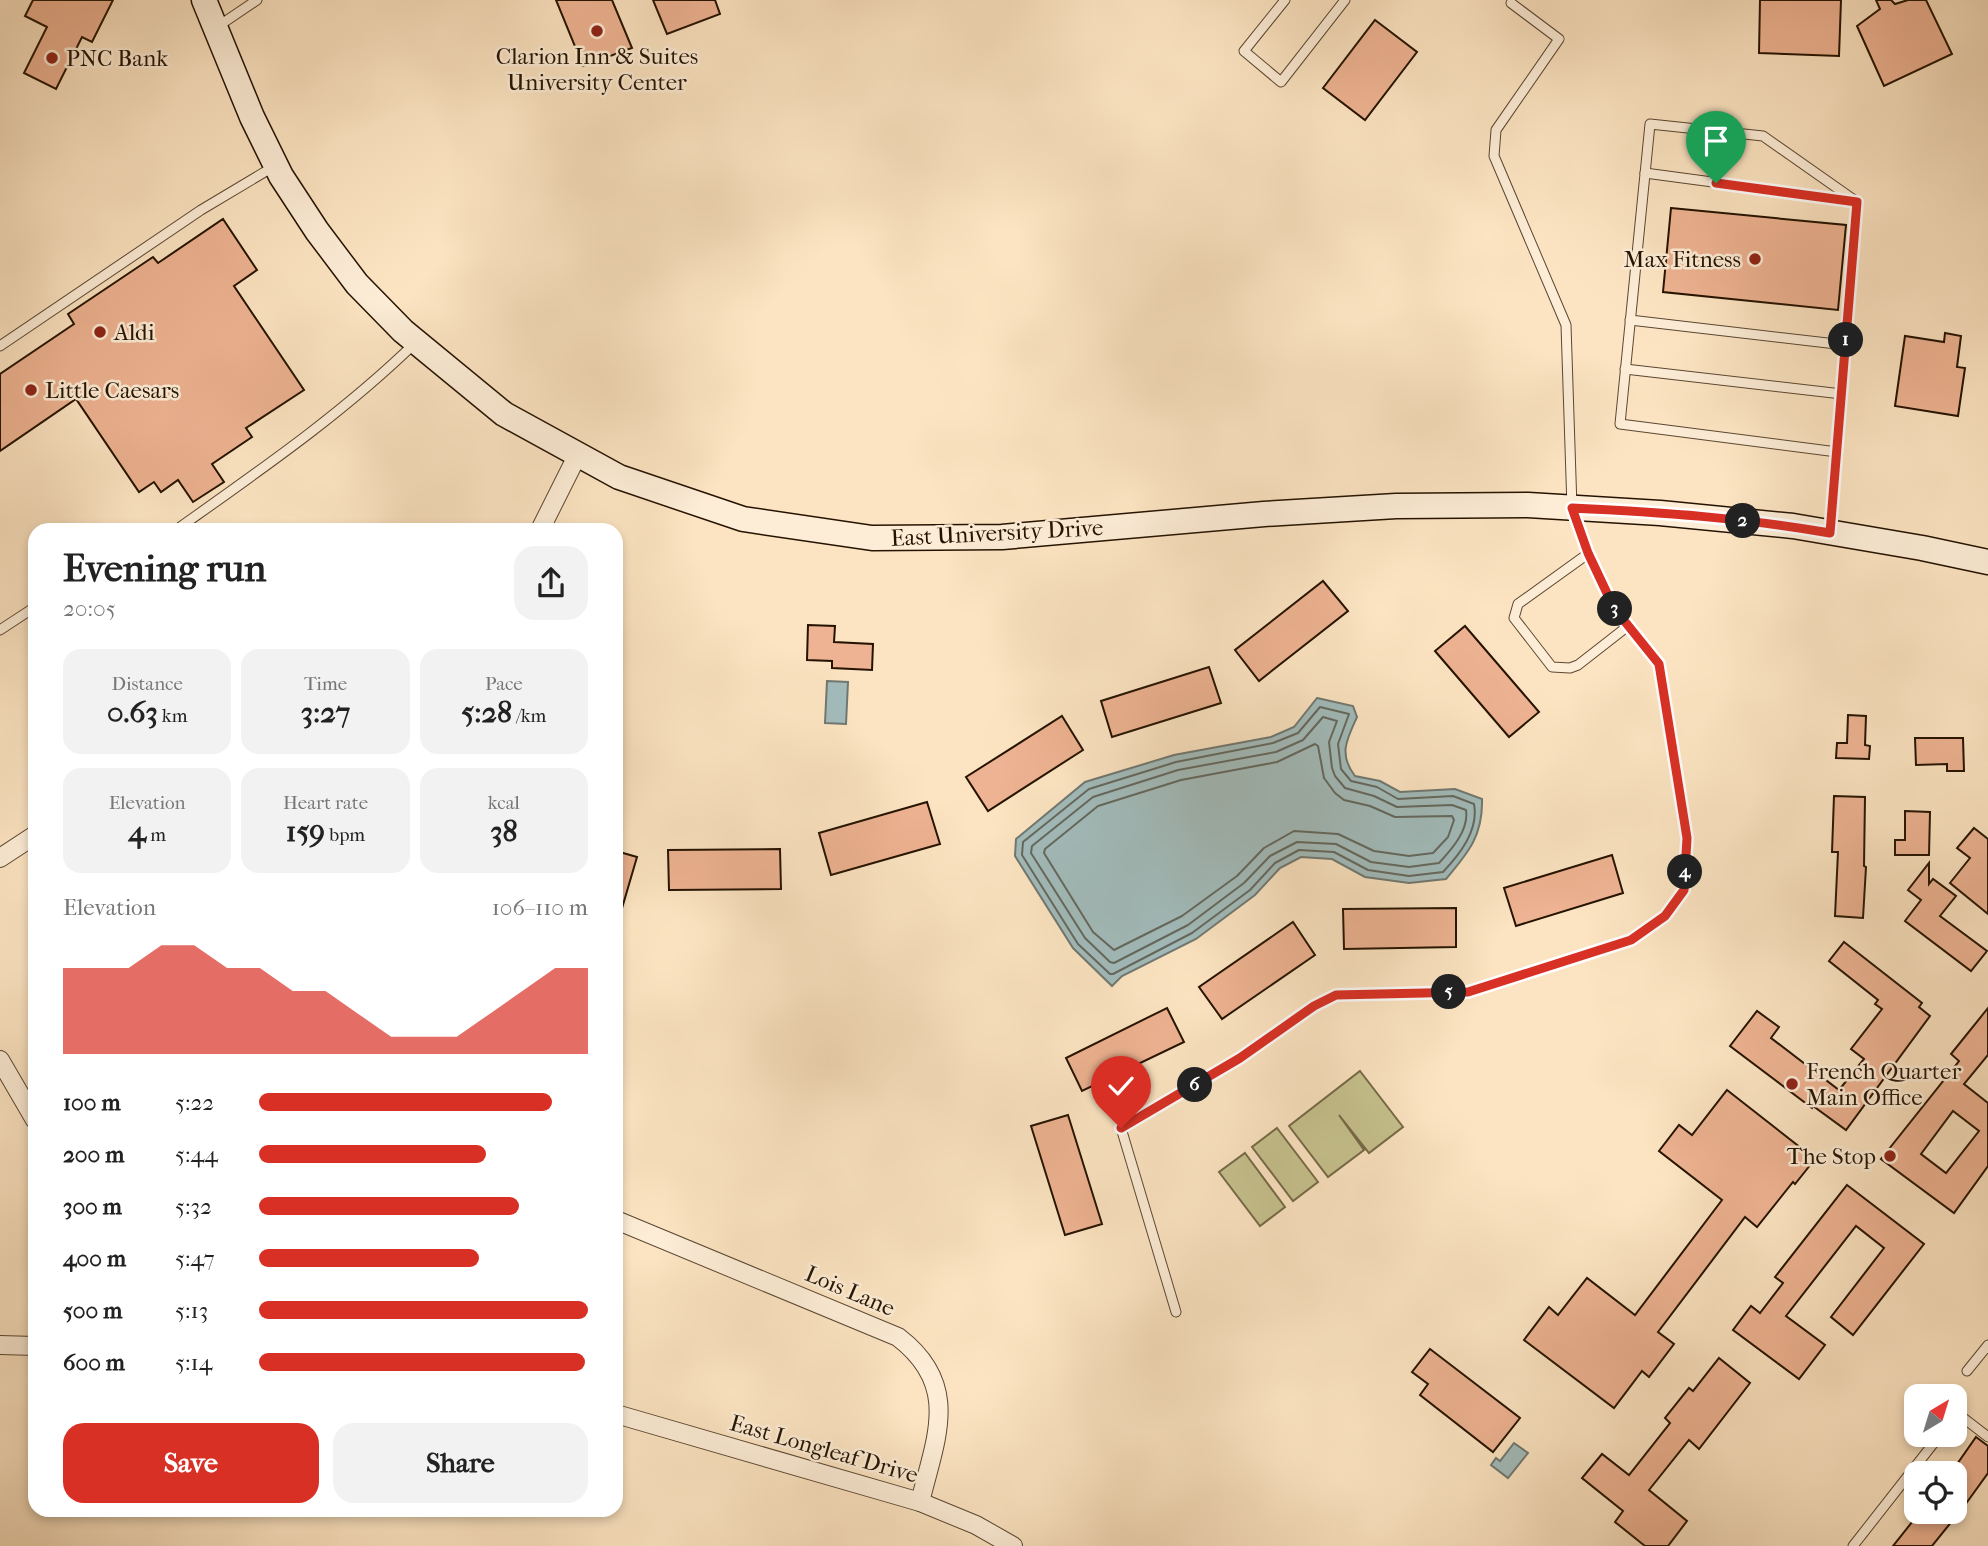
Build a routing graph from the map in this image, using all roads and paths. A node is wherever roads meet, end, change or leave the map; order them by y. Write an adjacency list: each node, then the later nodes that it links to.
1 (204, 0): 6 (main road, East University Drive)
2 (257, 0): 6 (lane)
3 (1285, 0): 4 (lane)
4 (1345, 0)
5 (1511, 3): 18 (lane)
6 (215, 28): 7 (main road, East University Drive)
7 (276, 165): 11 (main road, East University Drive); 13 (lane)
8 (1645, 173): 9 (lane); 9 (lane); 10 (lane)
9 (1857, 202): 12 (lane)
10 (1630, 320): 12 (lane); 14 (lane)
11 (416, 342): 17 (main road, East University Drive); 19 (lane)
12 (1845, 345): 15 (lane)
13 (0, 346)
14 (1625, 369): 15 (lane); 16 (lane)
15 (1842, 394): 16 (lane)
16 (1837, 452): 21 (lane)
17 (578, 454): 18 (main road, East University Drive); 20 (street)
18 (1572, 508): 21 (main road, East University Drive); 22 (lane)
19 (186, 523)
20 (544, 523)
21 (1830, 533): 23 (main road, East University Drive)
22 (1588, 553): 25 (lane); 25 (lane)
23 (1988, 562)
24 (28, 612): 26 (lane)
25 (1628, 626): 32 (lane)
26 (0, 630)
27 (28, 840): 28 (street)
28 (0, 858)
29 (0, 1060): 30 (street)
30 (28, 1108)
31 (623, 1223): 41 (street, Lois Lane)
32 (1176, 1312)
33 (0, 1345): 35 (street)
34 (1988, 1345): 36 (lane)
35 (28, 1346)
36 (1967, 1371)
37 (623, 1416): 41 (street, East Longleaf Drive)
38 (1967, 1421): 39 (lane)
39 (1988, 1437)
40 (1931, 1447): 43 (lane)
41 (920, 1502): 42 (street, East Longleaf Drive)
42 (1013, 1546)
43 (1853, 1546)

